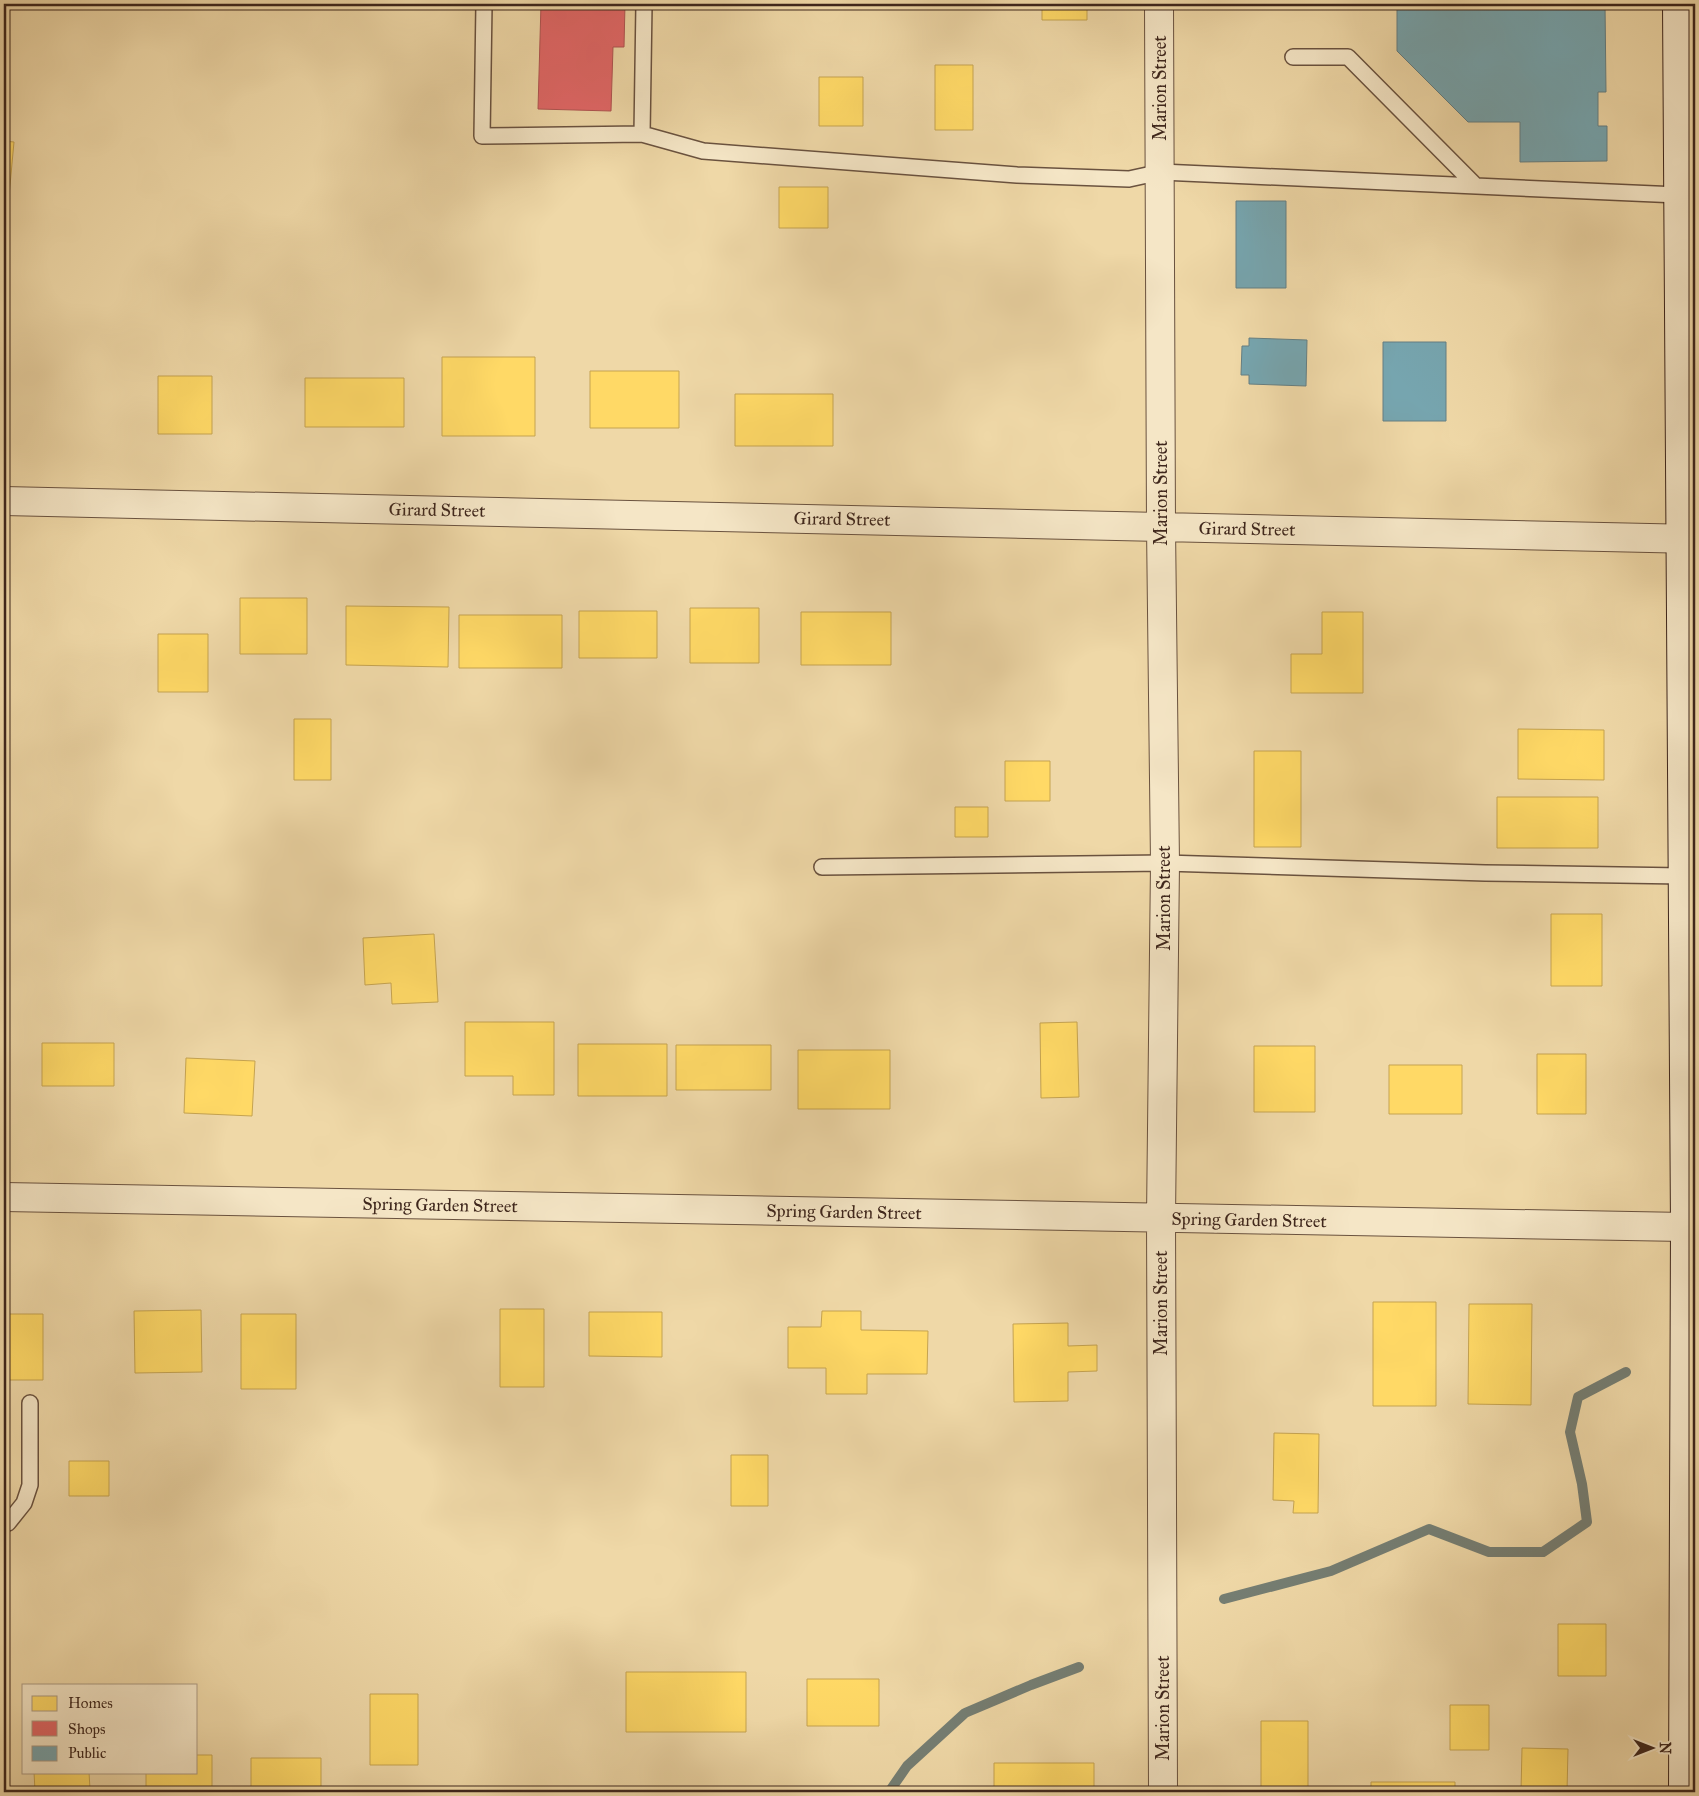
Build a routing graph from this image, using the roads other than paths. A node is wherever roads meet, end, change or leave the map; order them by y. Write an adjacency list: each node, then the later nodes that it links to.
1 (484, 4): 6 (lane)
2 (644, 4): 6 (lane)
3 (1159, 4): 7 (street, Marion Street)
4 (1677, 4): 9 (street)
5 (1292, 57): 8 (lane)
6 (642, 134): 7 (lane)
7 (1160, 172): 8 (lane); 11 (street, Marion Street)
8 (1476, 186): 9 (lane)
9 (1678, 195): 12 (street)
10 (4, 502): 11 (street, Girard Street)
11 (1160, 527): 12 (street, Girard Street); 14 (street, Marion Street)
12 (1687, 539): 13 (street)
13 (1688, 708): 16 (street)
14 (1165, 863): 15 (lane); 16 (lane); 20 (street, Marion Street)
15 (822, 867)
16 (1683, 876): 17 (street)
17 (1689, 990): 18 (street)
18 (1690, 1160): 21 (street)
19 (4, 1197): 20 (street, Spring Garden Street)
20 (1160, 1218): 21 (street, Spring Garden Street); 25 (street, Marion Street)
21 (1685, 1227): 24 (street)
22 (30, 1403): 23 (lane)
23 (4, 1524)
24 (1689, 1696): 26 (street)
25 (1163, 1792)
26 (1683, 1792)

